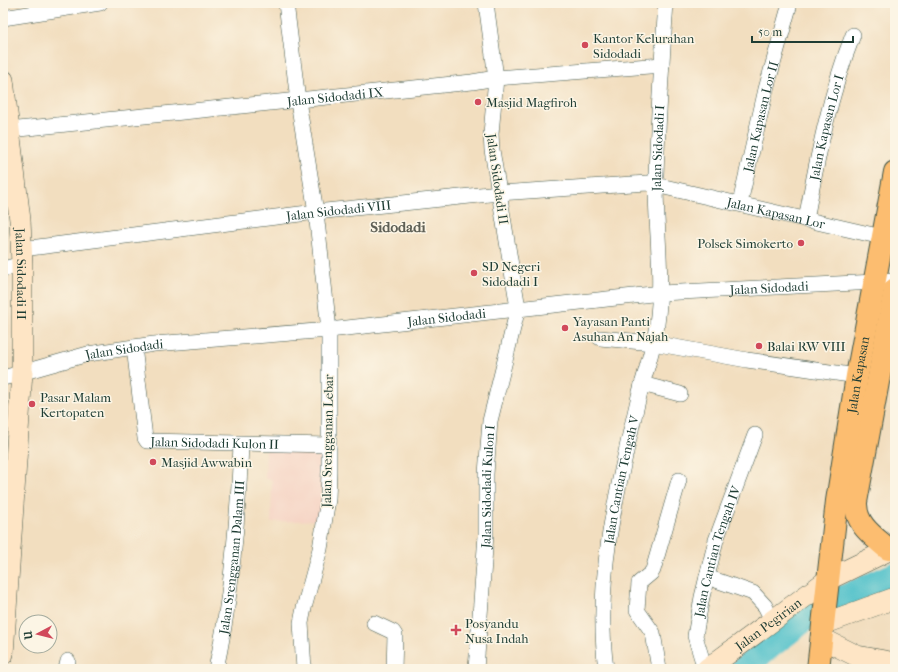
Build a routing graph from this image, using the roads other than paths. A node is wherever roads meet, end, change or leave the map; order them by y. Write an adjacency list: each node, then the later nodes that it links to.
1 (100, 3): 6 (street)
2 (286, 3): 11 (street, Jalan Srengganan Lebar)
3 (486, 3): 9 (street, Jalan Sidodadi II)
4 (666, 3): 8 (street, Jalan Sidodadi I)
5 (789, 7): 16 (street, Jalan Kapasan Lor II)
6 (3, 18)
7 (853, 35): 18 (street, Jalan Kapasan Lor I)
8 (662, 65): 9 (street, Jalan Sidodadi IX); 14 (street, Jalan Sidodadi I)
9 (496, 78): 11 (street, Jalan Sidodadi IX); 15 (street, Jalan Sidodadi II)
10 (3, 80): 12 (street, Jalan Sidodadi II)
11 (298, 101): 12 (street, Jalan Sidodadi IX); 17 (street, Jalan Srengganan Lebar)
12 (9, 130): 20 (street, Jalan Sidodadi II)
13 (895, 172): 19 (main road, Jalan Kapasan)
14 (656, 185): 15 (street, Jalan Sidodadi VIII); 16 (street, Jalan Kapasan Lor); 23 (street, Jalan Sidodadi I)
15 (499, 193): 17 (street, Jalan Sidodadi VIII); 24 (street, Jalan Sidodadi II)
16 (740, 203): 18 (street, Jalan Kapasan Lor)
17 (316, 212): 20 (street, Jalan Sidodadi VIII); 25 (street, Jalan Srengganan Lebar)
18 (806, 220): 19 (street, Jalan Kapasan Lor)
19 (889, 238): 21 (main road, Jalan Kapasan)
20 (16, 261): 30 (street, Jalan Sidodadi II)
21 (885, 281): 23 (street, Jalan Sidodadi); 31 (main road, Jalan Kapasan)
22 (895, 289): 28 (main road, Jalan Kapasan)
23 (661, 293): 24 (street, Jalan Sidodadi); 27 (street, Jalan Cantian Tengah V)
24 (518, 308): 25 (street, Jalan Sidodadi); 49 (street, Jalan Sidodadi Kulon I)
25 (328, 330): 29 (street, Jalan Sidodadi); 36 (street, Jalan Srengganan Lebar)
26 (600, 338): 27 (street)
27 (653, 343): 31 (street); 32 (street, Jalan Cantian Tengah V)
28 (889, 346): 38 (main road, Jalan Kapasan)
29 (134, 347): 30 (street, Jalan Sidodadi); 35 (street, Jalan Sidodadi Kulon II)
30 (13, 375): 44 (street, Jalan Sidodadi II)
31 (857, 376): 41 (main road, Jalan Kapasan)
32 (642, 384): 33 (street); 50 (street, Jalan Cantian Tengah V)
33 (680, 394)
34 (755, 435): 39 (street, Jalan Cantian Tengah IV)
35 (241, 444): 36 (street, Jalan Sidodadi Kulon II); 46 (street, Jalan Srengganan Dalam III)
36 (329, 445): 47 (street, Jalan Srengganan Lebar)
37 (679, 480): 51 (street)
38 (891, 548): 41 (street)
39 (707, 577): 42 (street); 52 (street, Jalan Cantian Tengah IV)
40 (895, 598): 41 (street)
41 (825, 610): 42 (street, Jalan Pegirian); 45 (street); 53 (main road, Jalan Kapasan)
42 (772, 620): 52 (street, Jalan Pegirian)
43 (374, 623): 48 (street)
44 (3, 653)
45 (887, 664)
46 (216, 669)
47 (304, 669)
48 (394, 669)
49 (476, 669)
50 (606, 669)
51 (660, 669)
52 (706, 669)
53 (818, 669)

